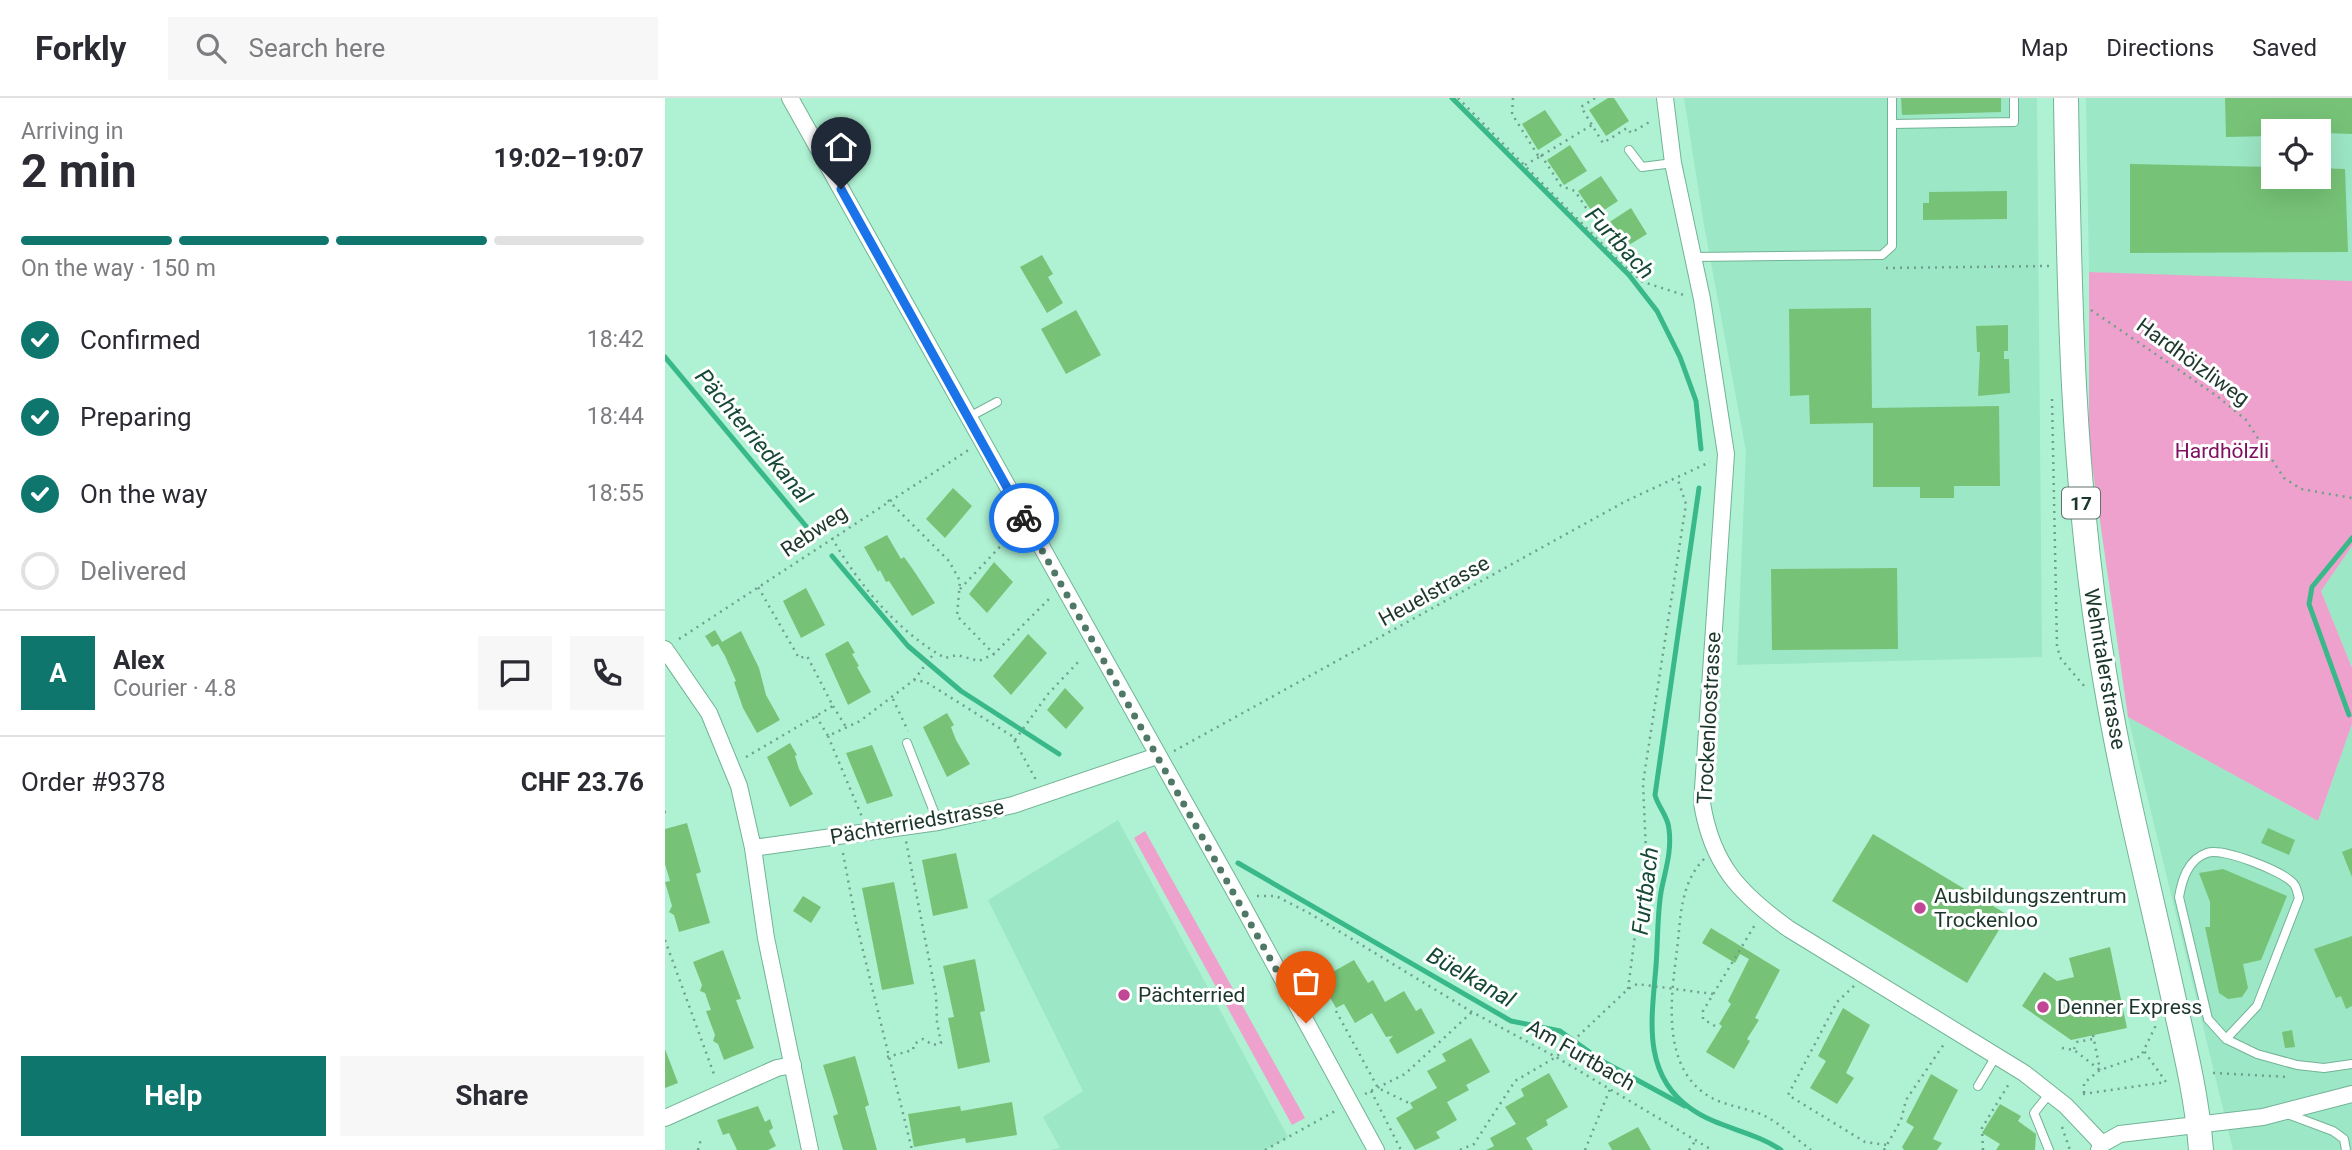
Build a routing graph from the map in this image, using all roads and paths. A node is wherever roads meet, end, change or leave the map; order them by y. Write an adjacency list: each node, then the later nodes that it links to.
1 (790, 98): 20 (street)
2 (1458, 98): 14 (path)
3 (1513, 98): 12 (path)
4 (1595, 98): 10 (path)
5 (1892, 98): 9 (lane)
6 (2014, 98): 9 (lane)
7 (2066, 98): 18 (main road, Wehntalerstrasse / 17)
8 (1665, 105): 10 (path); 13 (street, Trockenloostrasse)
9 (1892, 124): 16 (lane)
10 (1592, 125): 12 (path)
11 (1629, 149): 13 (lane)
12 (1540, 156): 14 (path); 15 (path)
13 (1673, 163): 16 (street, Trockenloostrasse)
14 (1525, 166): 17 (path)
15 (1619, 246)
16 (1694, 257): 17 (street, Trockenloostrasse)
17 (1702, 299): 22 (street, Trockenloostrasse)
18 (2069, 307): 24 (path, Hardhölzliweg); 88 (main road, Wehntalerstrasse / 17)
19 (997, 401): 20 (lane)
20 (968, 418): 21 (street)
21 (981, 441): 25 (path, Rebweg); 28 (street)
22 (1726, 454): 23 (path, Heuelstrasse); 50 (street, Trockenloostrasse)
23 (1678, 477): 42 (path, Heuelstrasse); 55 (path)
24 (2352, 498)
25 (888, 500): 27 (path, Rebweg); 30 (path)
26 (1012, 534): 30 (path)
27 (832, 537): 29 (path, Rebweg); 32 (path)
28 (1062, 585): 33 (path); 42 (street)
29 (758, 587): 31 (path, Rebweg); 36 (path)
30 (960, 589): 33 (path)
31 (671, 645): 43 (street)
32 (935, 652): 33 (path); 35 (path)
33 (994, 654)
34 (1081, 659): 40 (path)
35 (914, 680): 38 (path); 40 (path)
36 (833, 706): 37 (path); 38 (path)
37 (816, 716): 39 (path); 43 (path)
38 (846, 727): 39 (path)
39 (828, 736): 47 (path)
40 (1014, 741): 44 (path)
41 (907, 743): 45 (lane)
42 (1158, 757): 44 (street, Pächterriedstrasse); 99 (street)
43 (731, 765): 49 (street)
44 (1044, 795): 45 (street, Pächterriedstrasse)
45 (938, 822): 46 (street, Pächterriedstrasse)
46 (904, 827): 47 (street, Pächterriedstrasse); 68 (path)
47 (867, 832): 48 (street, Pächterriedstrasse)
48 (839, 835): 49 (street, Pächterriedstrasse); 68 (path)
49 (753, 848): 70 (street)
50 (1713, 849): 56 (path); 67 (street, Trockenloostrasse)
51 (1250, 898): 59 (path, Am Furtbach)
52 (1756, 923): 57 (path)
53 (665, 940): 78 (path)
54 (1856, 985): 93 (path)
55 (1628, 989): 56 (path); 66 (path)
56 (1672, 990): 57 (path); 105 (path)
57 (1713, 994): 60 (path)
58 (1336, 1011): 75 (path)
59 (1472, 1012): 66 (path, Am Furtbach); 75 (path)
60 (1715, 1026)
61 (2226, 1038): 61 (lane); 71 (lane)
62 (1947, 1039): 93 (path)
63 (2062, 1048): 64 (path)
64 (2074, 1050): 64 (path)
65 (2144, 1051): 80 (path)
66 (1556, 1056): 76 (path, Am Furtbach); 101 (path)
67 (1996, 1056): 74 (lane); 79 (street, Trockenloostrasse)
68 (887, 1057): 97 (path)
69 (2352, 1064): 71 (lane)
70 (793, 1065): 78 (street); 96 (street)
71 (2324, 1068): 72 (path)
72 (2213, 1073)
73 (2012, 1079): 107 (path)
74 (1978, 1086)
75 (1378, 1088): 77 (path); 83 (path)
76 (1610, 1089): 91 (path, Am Furtbach); 102 (path)
77 (1371, 1091): 82 (path); 100 (path)
78 (721, 1093): 87 (street)
79 (2050, 1093): 94 (street, Trockenloostrasse); 108 (lane)
80 (2084, 1093)
81 (2352, 1094): 85 (street)
82 (1361, 1096)
83 (1411, 1104)
84 (1337, 1110): 98 (path)
85 (2282, 1112): 88 (street); 90 (lane)
86 (2058, 1115): 109 (path)
87 (665, 1118)
88 (2199, 1125): 94 (street); 110 (main road, 17)
89 (701, 1139): 95 (path)
90 (2344, 1139): 92 (lane); 111 (lane)
91 (1696, 1140): 103 (path); 104 (path, Am Furtbach)
92 (2352, 1144)
93 (1887, 1145): 106 (path)
94 (2101, 1147)
95 (698, 1150)
96 (810, 1150)
97 (912, 1150)
98 (1265, 1150)
99 (1376, 1150)
100 (1401, 1150)
101 (1460, 1150)
102 (1585, 1150)
103 (1689, 1150)
104 (1712, 1150)
105 (1811, 1150)
106 (1884, 1150)
107 (1983, 1150)
108 (2049, 1150)
109 (2070, 1150)
110 (2201, 1150)
111 (2346, 1150)

